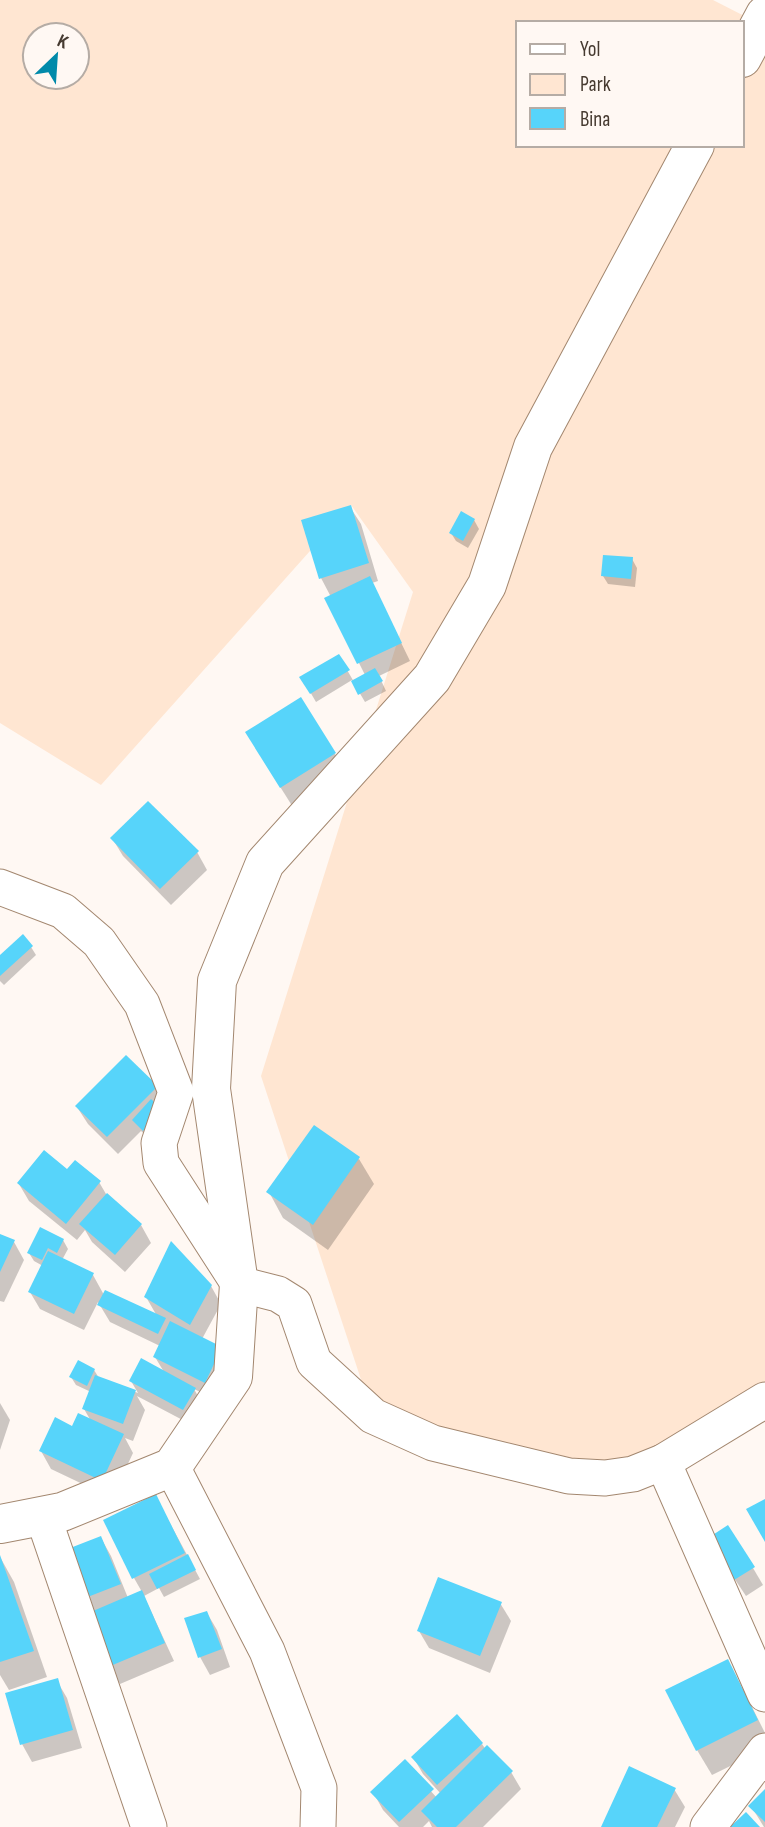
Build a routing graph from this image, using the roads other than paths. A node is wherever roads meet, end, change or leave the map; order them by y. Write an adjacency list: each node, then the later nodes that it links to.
1 (765, 15): 2 (street)
2 (744, 54)
3 (694, 147): 5 (street)
4 (0, 887): 5 (street)
5 (239, 1284): 7 (street); 8 (street)
6 (765, 1400): 7 (street)
7 (663, 1462): 11 (street)
8 (172, 1467): 9 (street); 14 (street)
9 (43, 1516): 10 (street); 13 (street)
10 (2, 1522)
11 (765, 1694)
12 (765, 1751): 15 (street)
13 (149, 1827)
14 (318, 1827)
15 (708, 1827)

